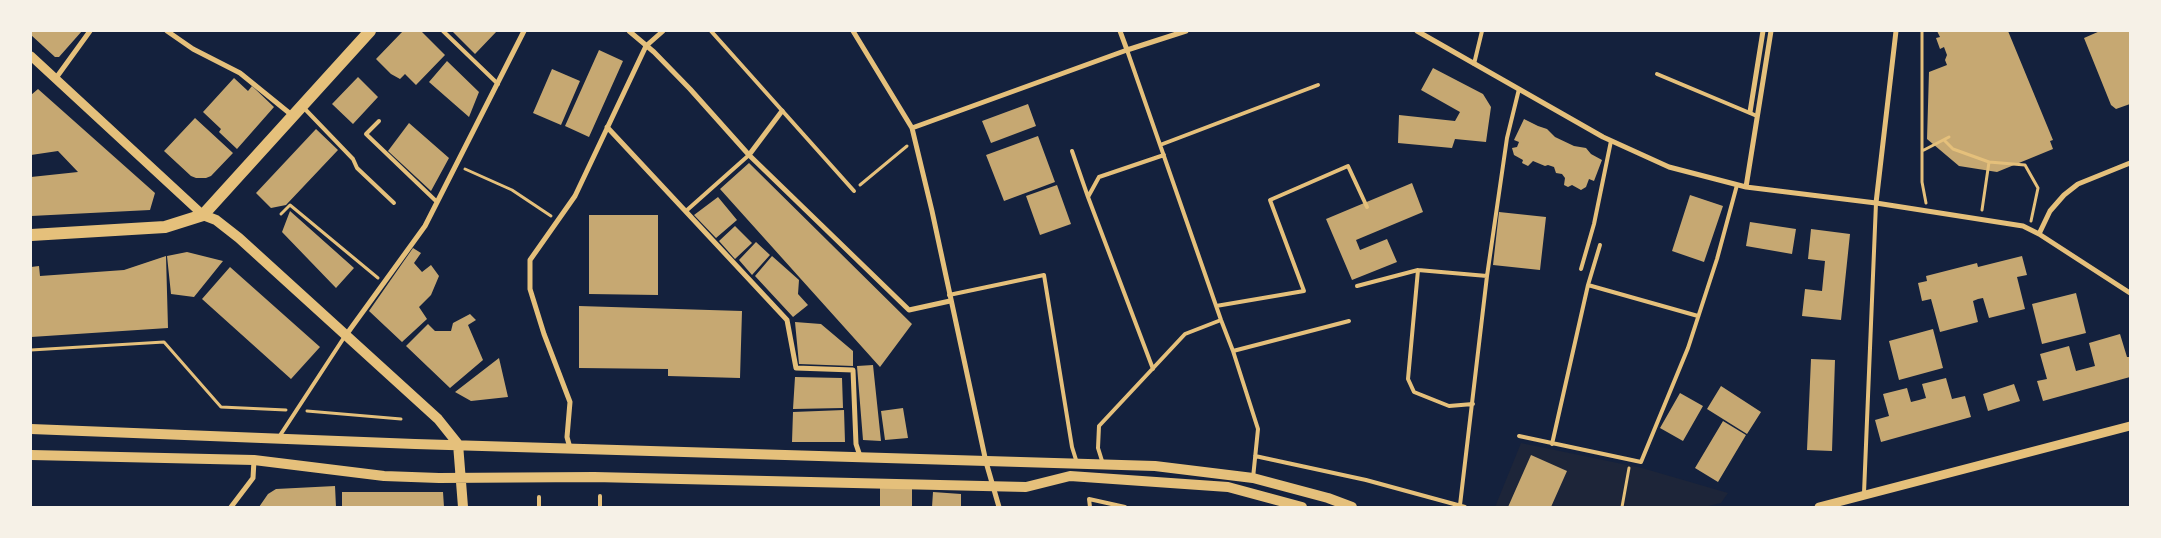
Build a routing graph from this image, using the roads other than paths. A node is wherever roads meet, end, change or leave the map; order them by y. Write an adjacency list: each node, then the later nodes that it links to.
1 (90, 31): 22 (street)
2 (168, 31): 30 (street)
3 (370, 31): 26 (main road)
4 (443, 31): 23 (lane)
5 (524, 31): 23 (street)
6 (629, 31): 17 (street)
7 (663, 31): 17 (street)
8 (711, 31): 27 (lane)
9 (853, 31): 33 (street)
10 (1120, 31): 18 (street)
11 (1186, 31): 18 (street)
12 (1417, 31): 20 (street)
13 (1482, 31): 20 (lane)
14 (1763, 31): 28 (street)
15 (1771, 31): 29 (street)
16 (1896, 31): 46 (street)
17 (646, 46): 32 (street); 37 (street)
18 (1127, 50): 33 (street); 35 (lane)
19 (31, 56): 22 (street)
20 (1474, 64): 25 (street)
21 (1657, 74): 28 (lane)
22 (56, 78): 49 (street)
23 (498, 84): 44 (street)
24 (1318, 86): 35 (lane)
25 (1519, 89): 34 (street); 55 (lane)
26 (301, 105): 30 (main road); 45 (lane)
27 (782, 111): 37 (street); 42 (lane)
28 (1750, 112): 29 (lane)
29 (1757, 116): 41 (street)
30 (293, 117): 49 (main road)
31 (379, 121): 44 (lane)
32 (607, 127): 48 (street); 75 (street)
33 (912, 128): 59 (street)
34 (1611, 141): 40 (street); 53 (lane)
35 (1160, 145): 38 (lane)
36 (1072, 151): 43 (lane)
37 (749, 155): 48 (lane); 60 (street)
38 (1164, 155): 43 (lane); 61 (lane)
39 (2130, 163): 50 (street)
40 (1737, 185): 41 (street); 62 (lane)
41 (1746, 187): 46 (street)
42 (854, 191)
43 (1088, 197): 67 (lane)
44 (438, 202): 65 (street)
45 (394, 203)
46 (1876, 203): 50 (street); 86 (lane)
47 (1367, 206): 61 (lane)
48 (686, 211): 77 (street)
49 (202, 215): 51 (main road); 65 (main road)
50 (2039, 234): 58 (street)
51 (31, 235)
52 (1600, 245): 56 (lane)
53 (1581, 269)
54 (1418, 270): 55 (lane); 57 (lane); 68 (lane)
55 (1487, 276): 68 (lane)
56 (1588, 285): 62 (lane); 74 (lane)
57 (1357, 286)
58 (2130, 293)
59 (950, 295): 60 (street); 81 (lane)
60 (950, 301): 80 (street)
61 (1216, 306): 63 (lane)
62 (1698, 316): 74 (lane)
63 (1220, 320): 66 (lane); 67 (lane)
64 (1349, 322): 66 (lane)
65 (346, 335): 72 (lane); 73 (main road)
66 (1233, 352): 78 (lane)
67 (1154, 369): 82 (lane)
68 (1473, 404): 89 (lane)
69 (2130, 426): 86 (street)
70 (31, 429): 72 (main road)
71 (1519, 436): 74 (lane)
72 (277, 439): 73 (main road)
73 (458, 444): 75 (main road); 83 (main road)
74 (1552, 444)
75 (570, 448): 77 (main road)
76 (31, 455): 79 (main road)
77 (860, 456): 80 (main road)
78 (1255, 456): 84 (lane); 89 (lane)
79 (254, 460): 83 (main road); 90 (street)
80 (986, 462): 81 (main road); 85 (street)
81 (1077, 463): 82 (main road)
82 (1103, 464): 84 (main road)
83 (462, 477): 85 (main road); 91 (main road)
84 (1253, 478): 98 (main road)
85 (993, 485): 94 (street); 97 (main road)
86 (1864, 495): 100 (street)
87 (600, 496): 93 (lane)
88 (539, 497): 92 (lane)
89 (1460, 505): 99 (lane)
90 (231, 507)
91 (463, 507)
92 (540, 507)
93 (600, 507)
94 (999, 507)
95 (1090, 507): 96 (lane)
96 (1125, 507)
97 (1302, 507)
98 (1352, 507)
99 (1465, 507)
100 (1819, 507)

